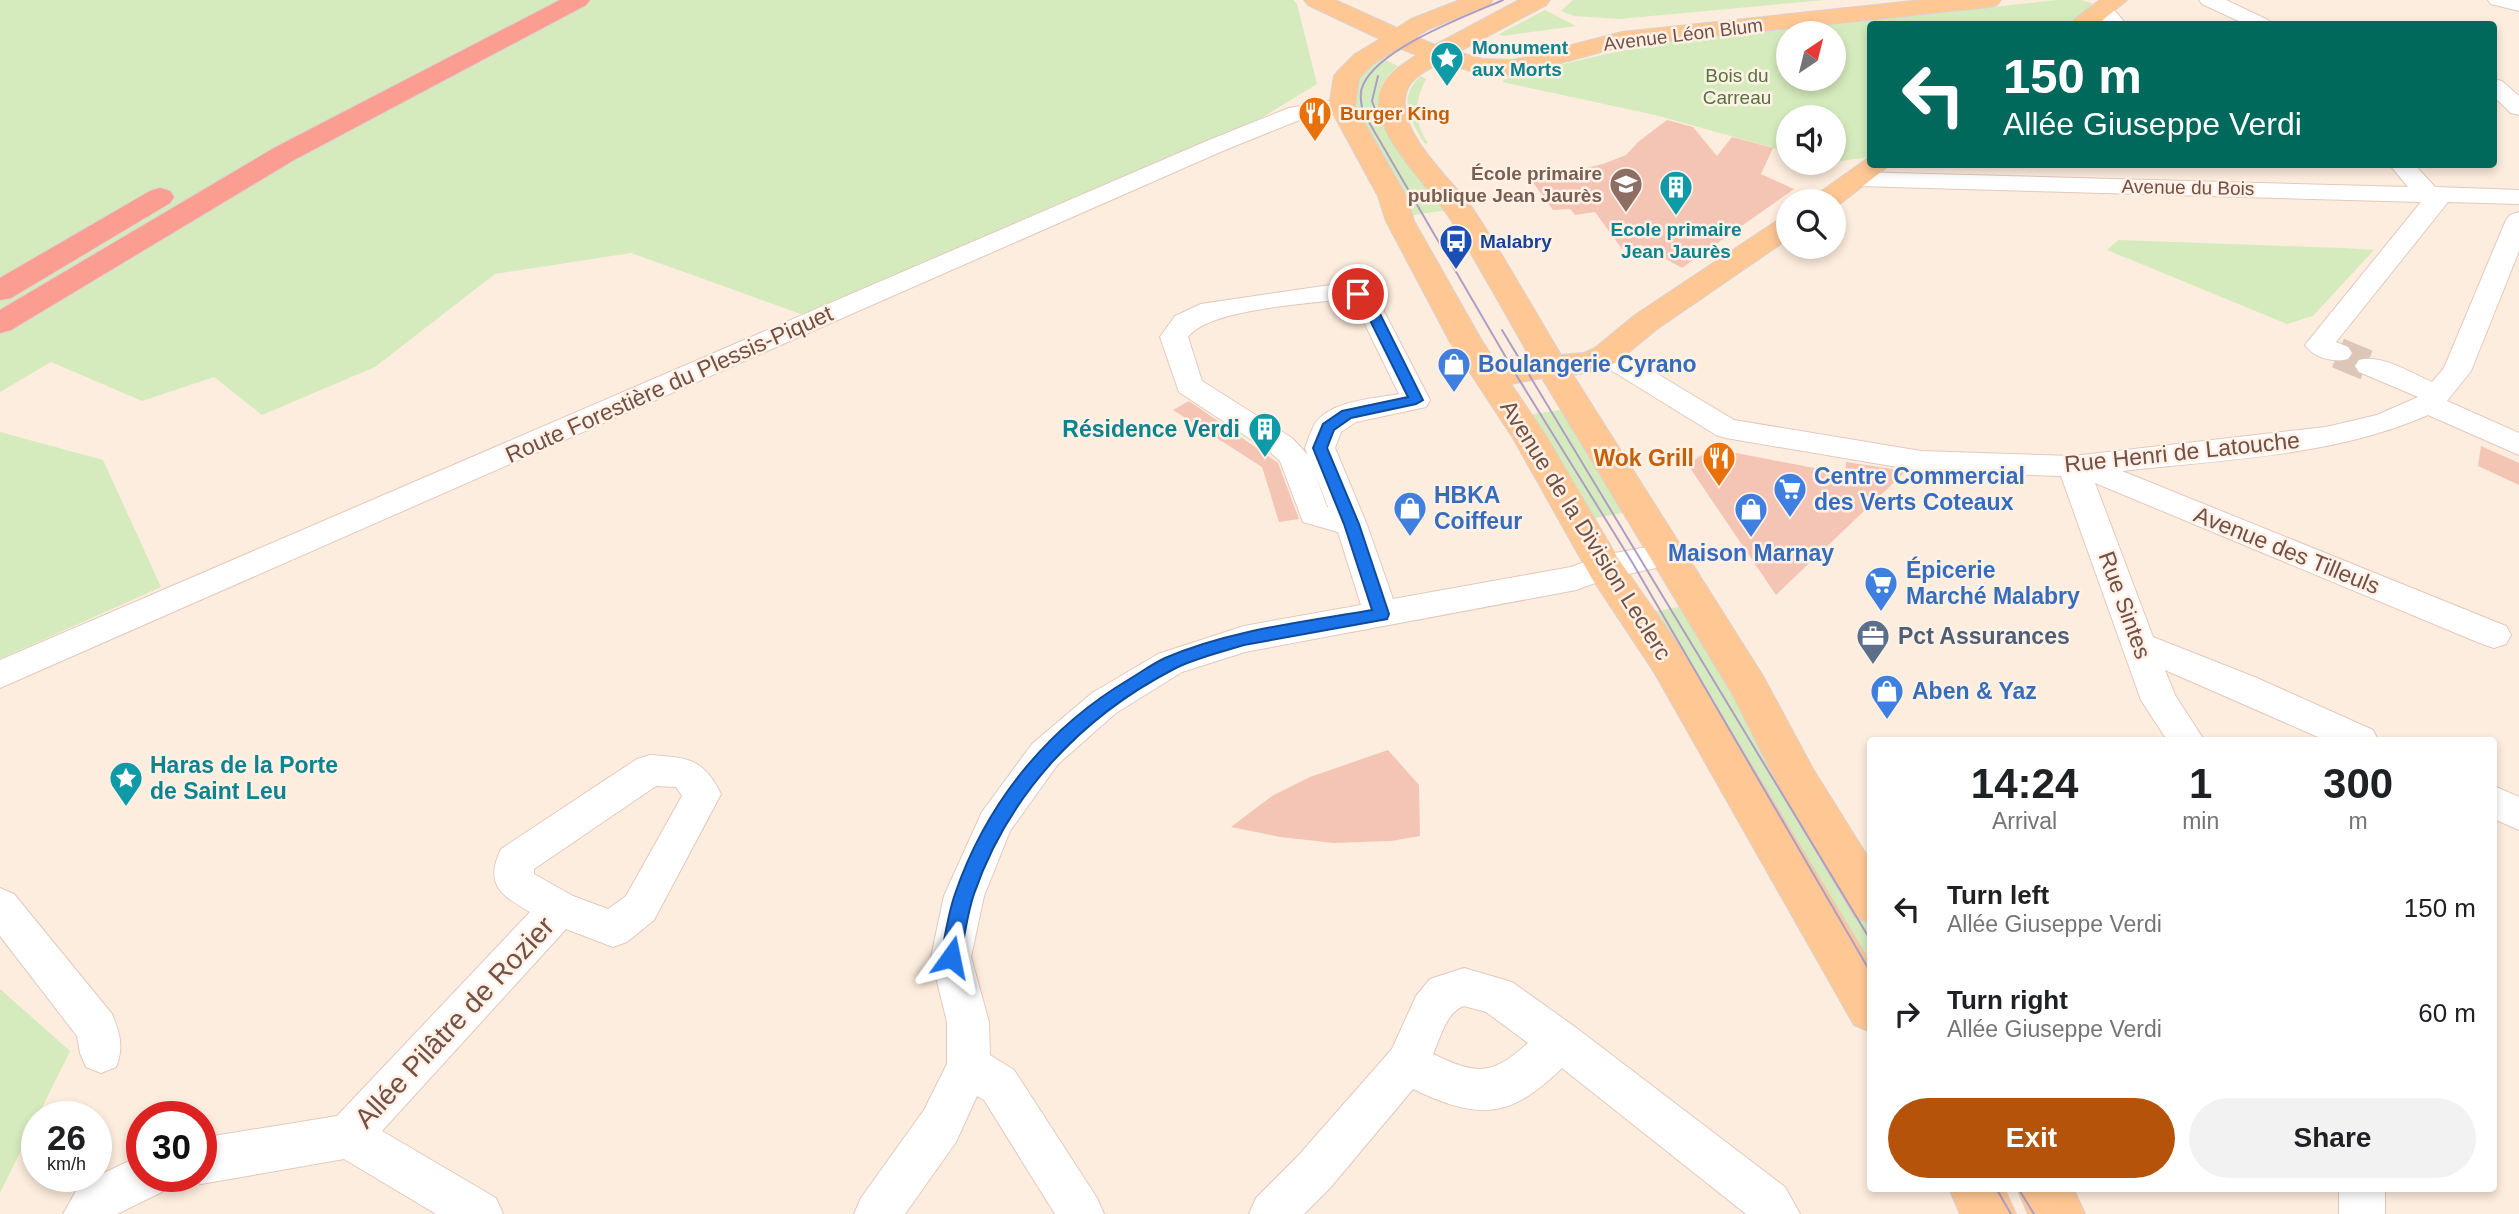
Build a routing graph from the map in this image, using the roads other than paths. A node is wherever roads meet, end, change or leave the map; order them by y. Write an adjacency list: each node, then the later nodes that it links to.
1 (533, 0): 22 (highway)
2 (578, 0): 33 (highway)
3 (1316, 0): 16 (main road)
4 (1361, 0): 15 (main road)
5 (1481, 0): 15 (main road)
6 (1538, 0): 17 (main road)
7 (1923, 0): 17 (main road, Avenue Léon Blum)
8 (1989, 0): 17 (main road, Avenue Léon Blum)
9 (2209, 0): 14 (street)
10 (2498, 0): 11 (street)
11 (2519, 5)
12 (2112, 12): 13 (main road)
13 (2091, 21)
14 (2254, 21)
15 (1420, 24): 16 (main road); 17 (main road)
16 (1385, 44): 18 (main road); 20 (main road)
17 (1468, 51): 18 (main road)
18 (1438, 54): 36 (main road)
19 (2497, 89): 21 (street)
20 (1342, 106): 38 (main road, Avenue de la Division Leclerc); 49 (street, Route Forestière du Plessis-Piquet)
21 (2519, 108)
22 (213, 167)
23 (2231, 168): 28 (street)
24 (2405, 168): 29 (street)
25 (1868, 172): 27 (main road); 28 (street, Avenue du Bois)
26 (179, 186): 32 (highway)
27 (1843, 189)
28 (2248, 189): 29 (street, Avenue du Bois)
29 (2430, 194): 30 (street, Avenue du Bois); 34 (street)
30 (2518, 204): 39 (street, Rue Henri de Latouche)
31 (1776, 234): 35 (main road)
32 (0, 291)
33 (0, 323)
34 (2338, 353)
35 (1606, 355): 36 (main road); 40 (street)
36 (1552, 366): 38 (main road); 44 (main road)
37 (2369, 366): 39 (street)
38 (1490, 377): 45 (main road, Avenue de la Division Leclerc)
39 (2432, 399): 41 (street); 42 (street, Rue Henri de Latouche)
40 (1726, 428): 42 (street, Rue Henri de Latouche)
41 (2519, 445)
42 (2076, 465): 47 (street, Avenue des Tilleuls); 48 (street, Rue Sintes)
43 (1351, 524): 43 (street); 46 (street)
44 (1668, 555): 45 (street); 54 (main road)
45 (1604, 567): 46 (street); 57 (main road, Avenue de la Division Leclerc)
46 (1381, 614): 61 (street)
47 (2494, 635)
48 (2140, 646): 50 (street, Rue Sintes); 51 (street)
49 (0, 675)
50 (2184, 737)
51 (2353, 737)
52 (2497, 803): 53 (street)
53 (2519, 814)
54 (1867, 896)
55 (0, 906): 59 (street)
56 (559, 908): 56 (street, Allée Pilâtre de Rozier); 62 (street, Allée Pilâtre de Rozier)
57 (1867, 1002)
58 (1560, 1041): 60 (street); 60 (street); 73 (street)
59 (101, 1053)
60 (1407, 1064): 72 (street)
61 (969, 1066): 70 (street); 71 (street)
62 (348, 1136): 63 (street); 69 (street)
63 (217, 1158)
64 (126, 1187): 68 (street)
65 (1977, 1192): 74 (main road)
66 (2045, 1192): 75 (main road)
67 (2362, 1192): 76 (street)
68 (91, 1207)
69 (480, 1214)
70 (877, 1214)
71 (1081, 1214)
72 (1272, 1214)
73 (1777, 1214)
74 (1989, 1214)
75 (2058, 1214)
76 (2362, 1214)

